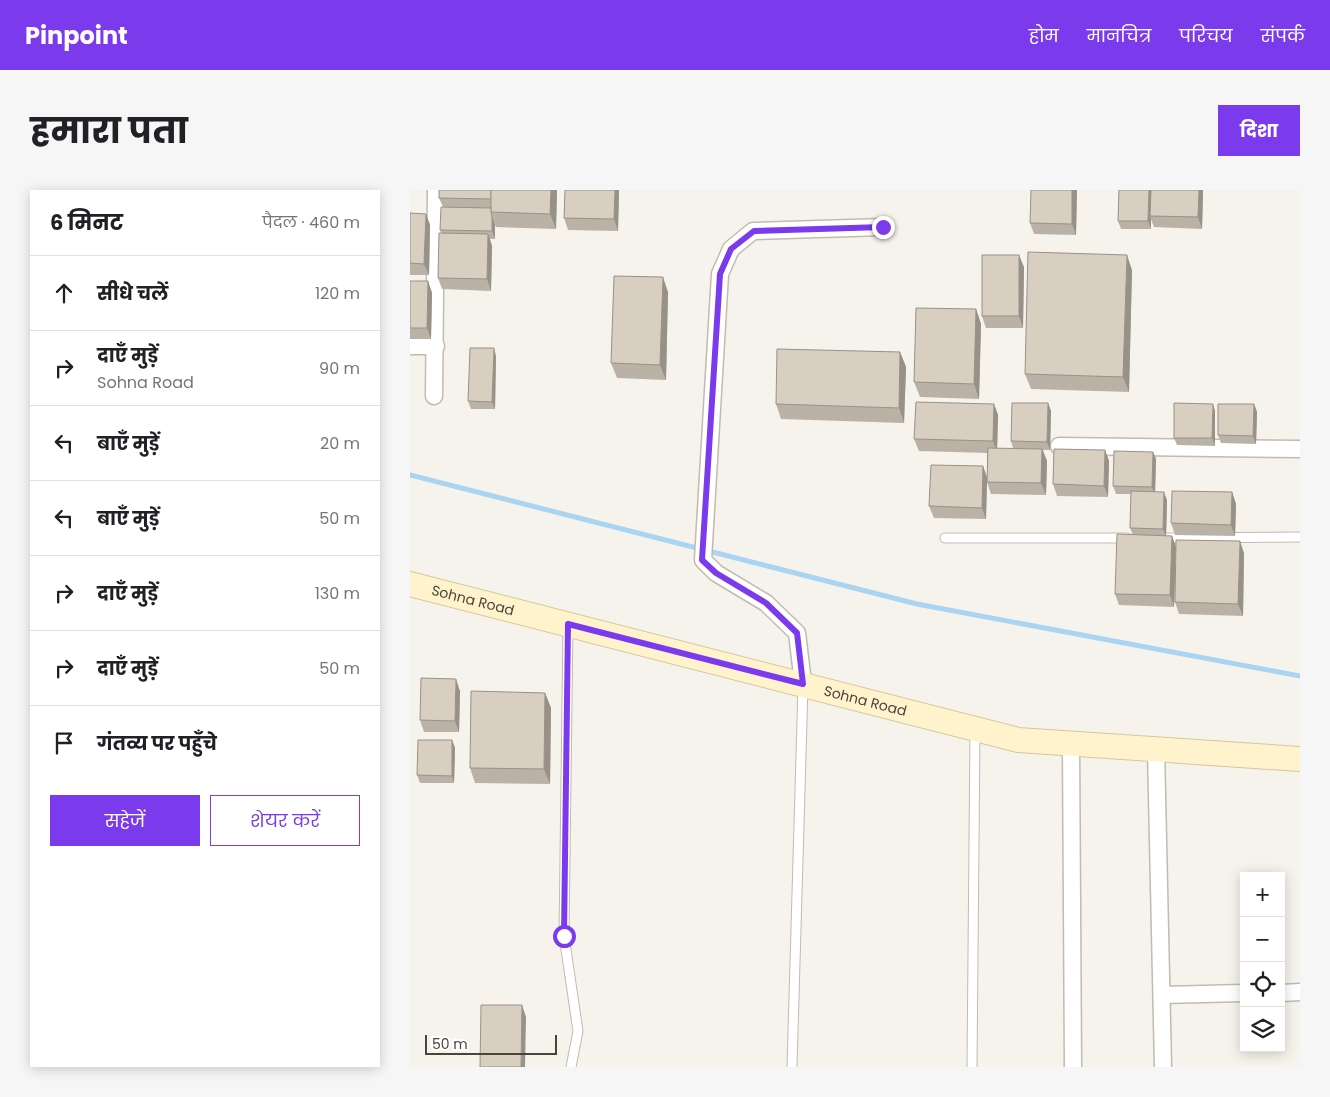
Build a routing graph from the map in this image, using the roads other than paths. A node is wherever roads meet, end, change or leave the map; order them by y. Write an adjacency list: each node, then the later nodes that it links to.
1 (436, 190): 3 (street)
2 (418, 220): 3 (street)
3 (435, 220): 6 (street)
4 (883, 227): 16 (street)
5 (418, 285): 6 (street)
6 (435, 286): 8 (street)
7 (410, 346): 8 (street)
8 (436, 346): 9 (street)
9 (434, 396)
10 (1059, 446): 11 (street)
11 (1300, 449)
12 (1300, 537): 13 (lane)
13 (945, 538)
14 (410, 584): 15 (main road, Sohna Road)
15 (568, 624): 16 (main road, Sohna Road); 25 (lane)
16 (803, 684): 17 (main road, Sohna Road); 26 (lane)
17 (975, 728): 18 (main road, Sohna Road); 27 (lane)
18 (1071, 745): 19 (main road, Sohna Road); 28 (street)
19 (1156, 749): 20 (main road, Sohna Road); 24 (street)
20 (1300, 759)
21 (1300, 992): 22 (street)
22 (1285, 993)
23 (1240, 994): 24 (street)
24 (1162, 995): 29 (street)
25 (571, 1067)
26 (792, 1067)
27 (972, 1067)
28 (1073, 1067)
29 (1163, 1067)

